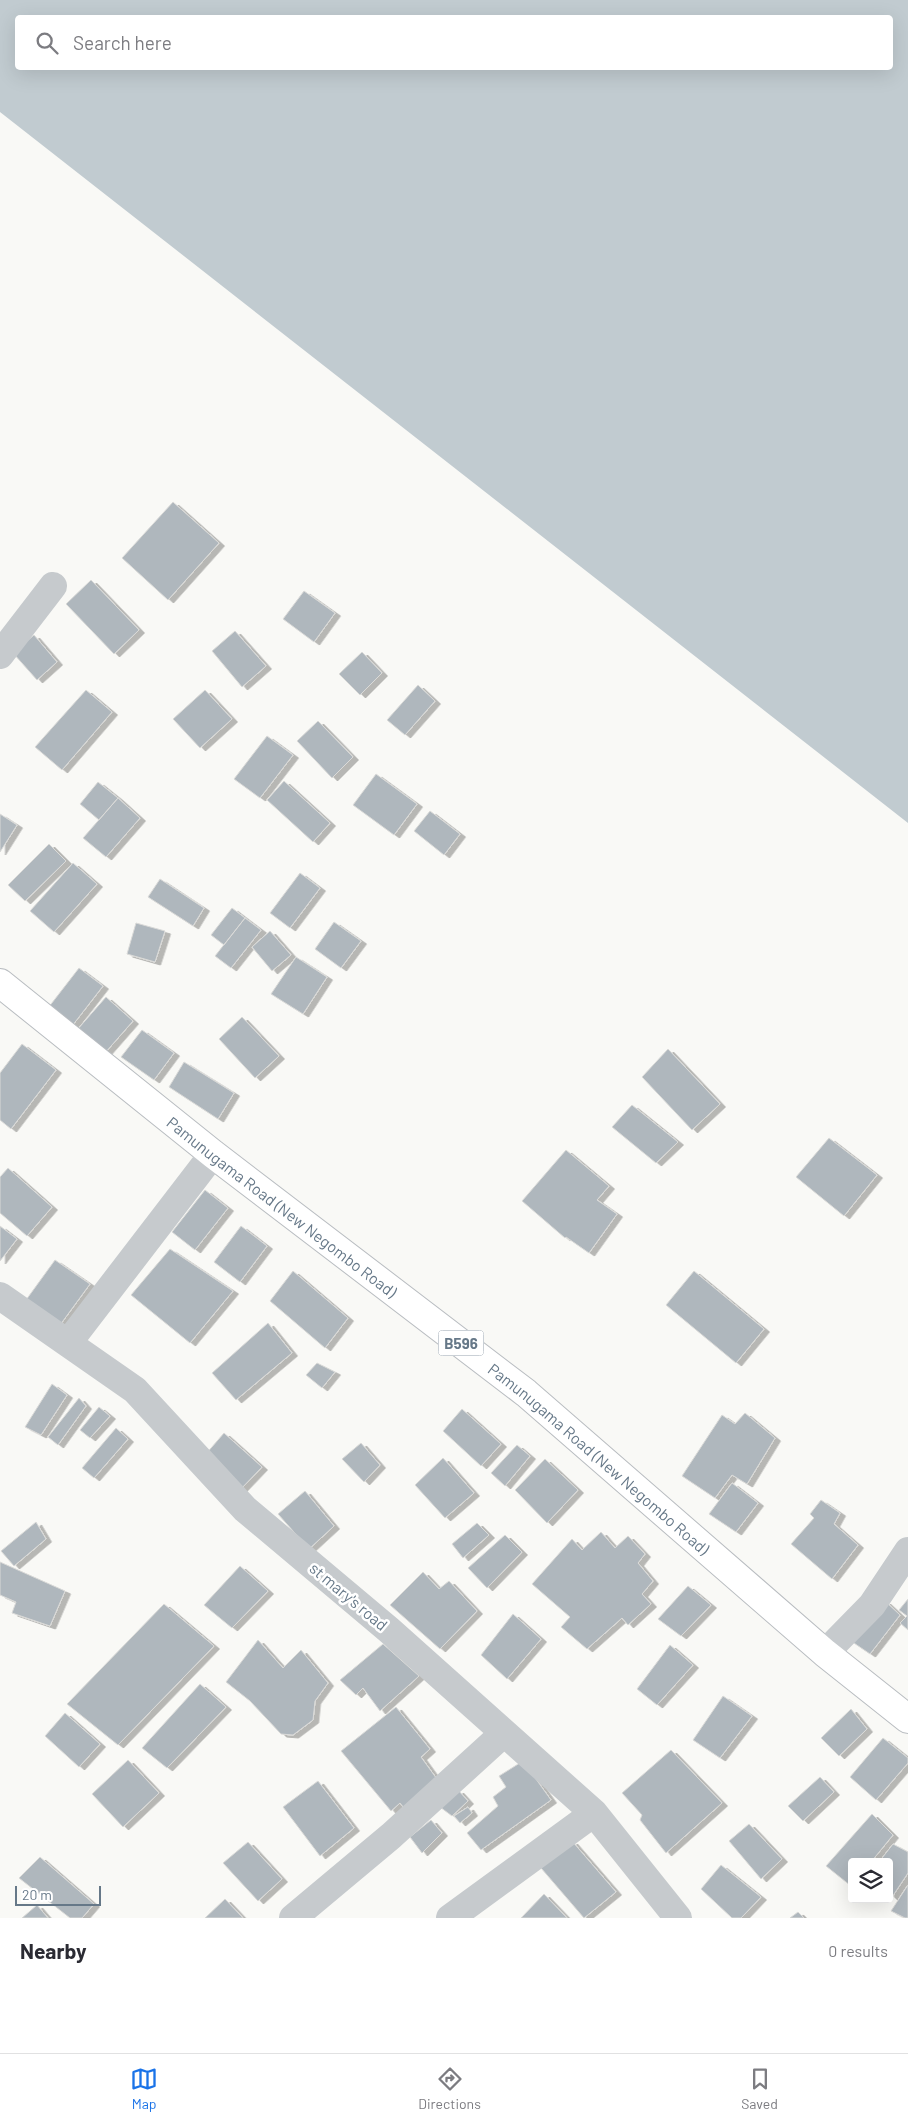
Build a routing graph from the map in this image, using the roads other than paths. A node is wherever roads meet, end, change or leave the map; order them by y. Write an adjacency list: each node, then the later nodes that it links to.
1 (53, 586): 2 (street)
2 (0, 655)
3 (0, 983): 4 (main road, Pamunugama Road (New Negombo Road) / B596)
4 (213, 1154): 6 (street); 8 (main road, Pamunugama Road (New Negombo Road) / B596)
5 (0, 1296): 6 (street, st mary's road)
6 (68, 1343): 10 (street, st mary's road)
7 (908, 1551): 8 (street)
8 (825, 1653): 9 (main road, Pamunugama Road (New Negombo Road) / B596)
9 (908, 1719)
10 (504, 1733): 11 (street, st mary's road); 12 (street)
11 (594, 1813): 13 (street); 14 (street, st mary's road)
12 (293, 1918)
13 (450, 1918)
14 (678, 1918)

